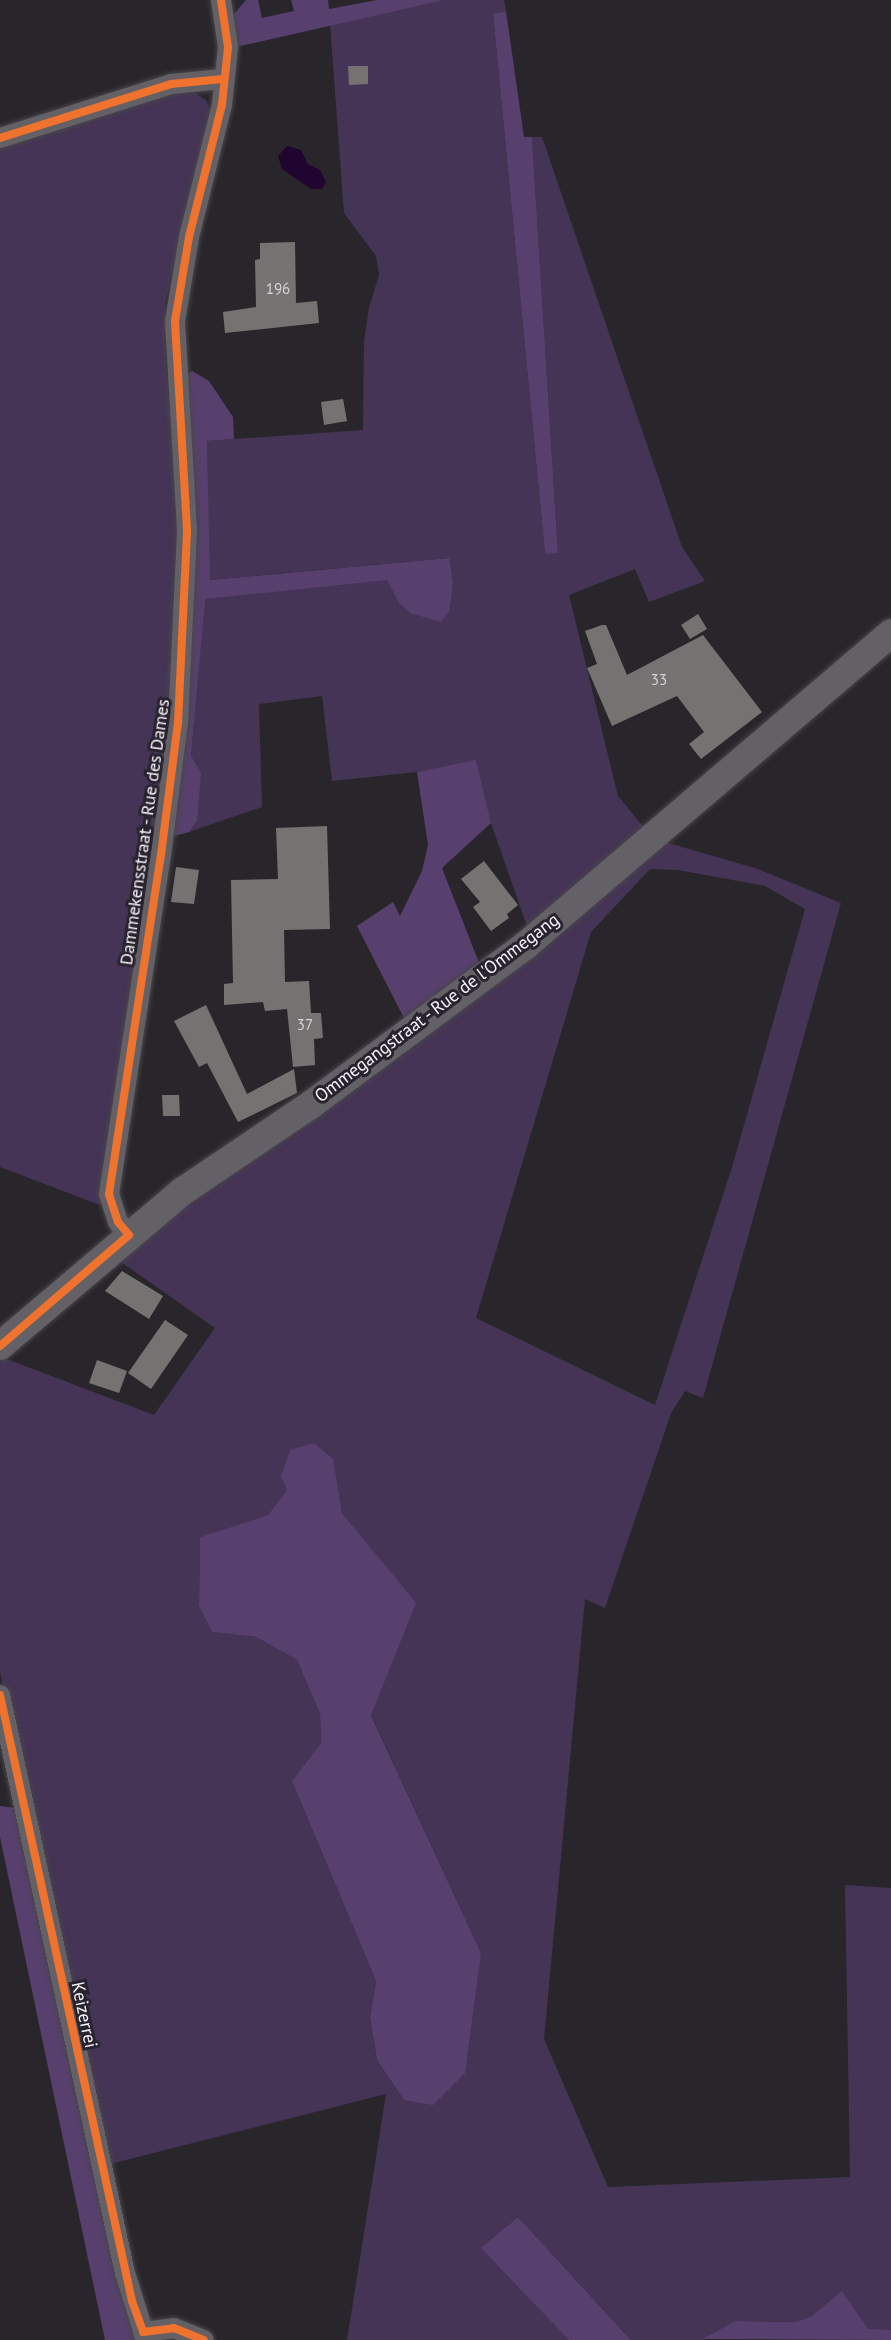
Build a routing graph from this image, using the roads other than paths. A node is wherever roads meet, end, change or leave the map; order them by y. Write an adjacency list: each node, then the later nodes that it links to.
1 (221, 0): 2 (street, Dammekensstraat - Rue des Dames)
2 (223, 79): 3 (street); 5 (street, Dammekensstraat - Rue des Dames)
3 (0, 138)
4 (891, 633): 5 (main road, Ommegangstraat - Rue de l'Ommegang)
5 (129, 1235): 6 (main road, Ommegangstraat - Rue de l'Ommegang)
6 (0, 1346)
7 (0, 1695): 8 (street, Keizerrei)
8 (145, 2336): 9 (street)
9 (204, 2340)

